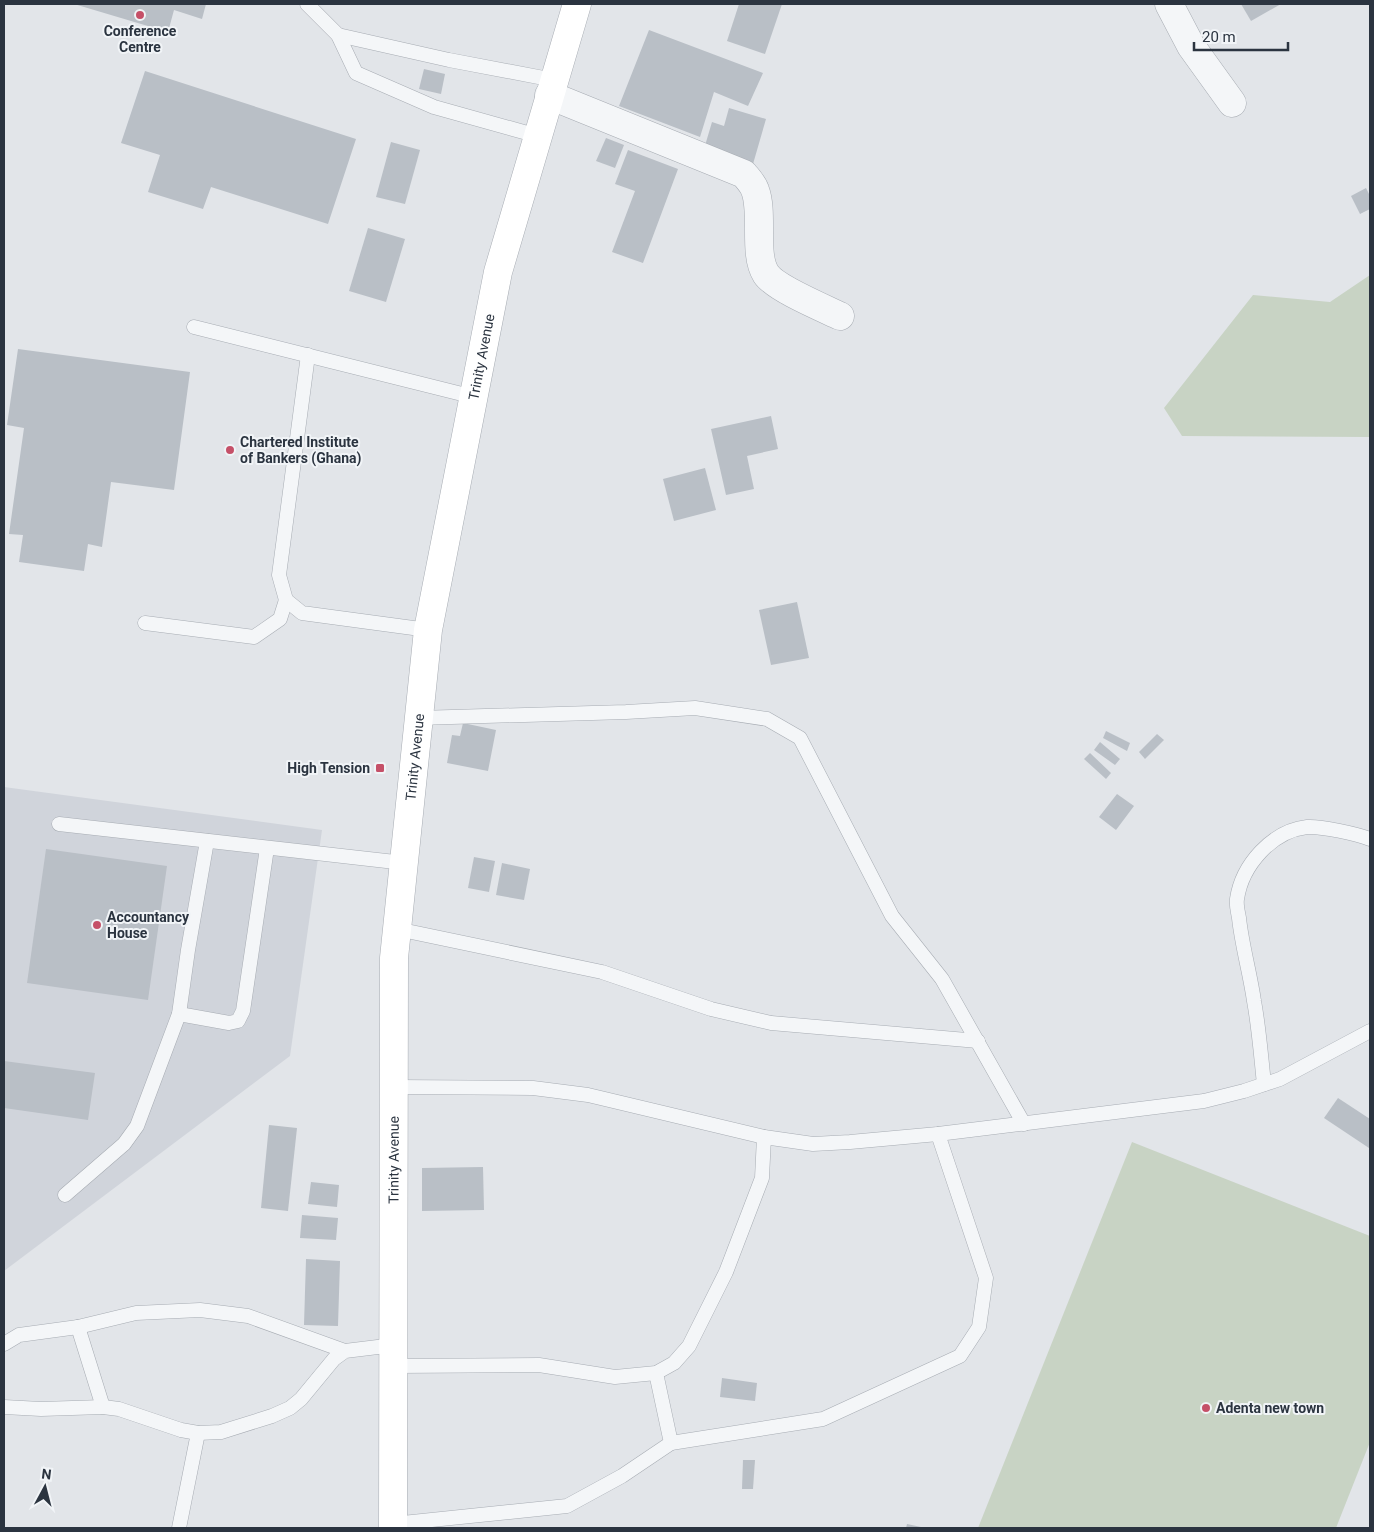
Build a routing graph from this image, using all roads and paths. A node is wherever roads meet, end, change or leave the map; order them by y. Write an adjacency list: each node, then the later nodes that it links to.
1 (308, 4): 4 (lane)
2 (577, 4): 5 (street, Trinity Avenue)
3 (1169, 4): 6 (street)
4 (338, 35): 5 (lane); 7 (lane)
5 (552, 88): 7 (street, Trinity Avenue); 8 (street)
6 (1232, 103)
7 (538, 136): 11 (street, Trinity Avenue)
8 (840, 316)
9 (194, 327): 10 (lane)
10 (308, 356): 11 (lane); 12 (lane)
11 (474, 397): 14 (street, Trinity Avenue)
12 (286, 600): 13 (lane); 14 (lane)
13 (145, 623)
14 (428, 630): 15 (street, Trinity Avenue)
15 (418, 718): 20 (street, Trinity Avenue); 24 (lane)
16 (59, 824): 18 (lane)
17 (1370, 839): 25 (lane)
18 (207, 841): 19 (lane); 22 (lane)
19 (268, 848): 20 (lane); 22 (lane)
20 (404, 864): 21 (street, Trinity Avenue)
21 (397, 929): 24 (lane); 26 (street, Trinity Avenue)
22 (179, 1014): 30 (lane)
23 (1370, 1031): 25 (lane)
24 (978, 1041): 27 (lane)
25 (1264, 1084): 27 (lane)
26 (394, 1086): 29 (lane); 34 (street, Trinity Avenue)
27 (1024, 1124): 28 (lane)
28 (938, 1134): 29 (lane); 39 (lane)
29 (764, 1137): 35 (lane)
30 (65, 1196)
31 (78, 1327): 32 (lane); 33 (lane); 37 (lane)
32 (4, 1344)
33 (345, 1351): 34 (lane); 38 (lane)
34 (394, 1355): 35 (lane); 40 (street, Trinity Avenue)
35 (656, 1373): 39 (lane)
36 (4, 1407): 37 (lane)
37 (103, 1407): 38 (lane)
38 (198, 1433): 41 (lane)
39 (670, 1443): 40 (lane)
40 (393, 1526)
41 (179, 1528)

